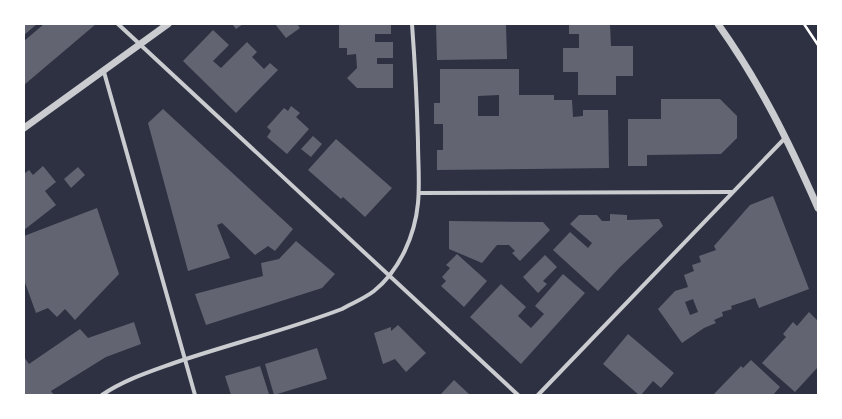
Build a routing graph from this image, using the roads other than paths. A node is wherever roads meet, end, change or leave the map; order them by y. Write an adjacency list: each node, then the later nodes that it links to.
1 (118, 24): 5 (street)
2 (168, 24): 5 (street)
3 (412, 24): 10 (street)
4 (718, 24): 8 (street)
5 (140, 46): 6 (street); 12 (street)
6 (104, 72): 7 (street); 13 (street)
7 (24, 128)
8 (786, 137): 9 (street); 11 (street)
9 (732, 192): 10 (street); 17 (street)
10 (419, 194): 12 (street)
11 (818, 208)
12 (388, 276): 13 (street); 16 (street)
13 (185, 359): 14 (street); 15 (street)
14 (102, 395)
15 (195, 395)
16 (518, 395)
17 (538, 395)

